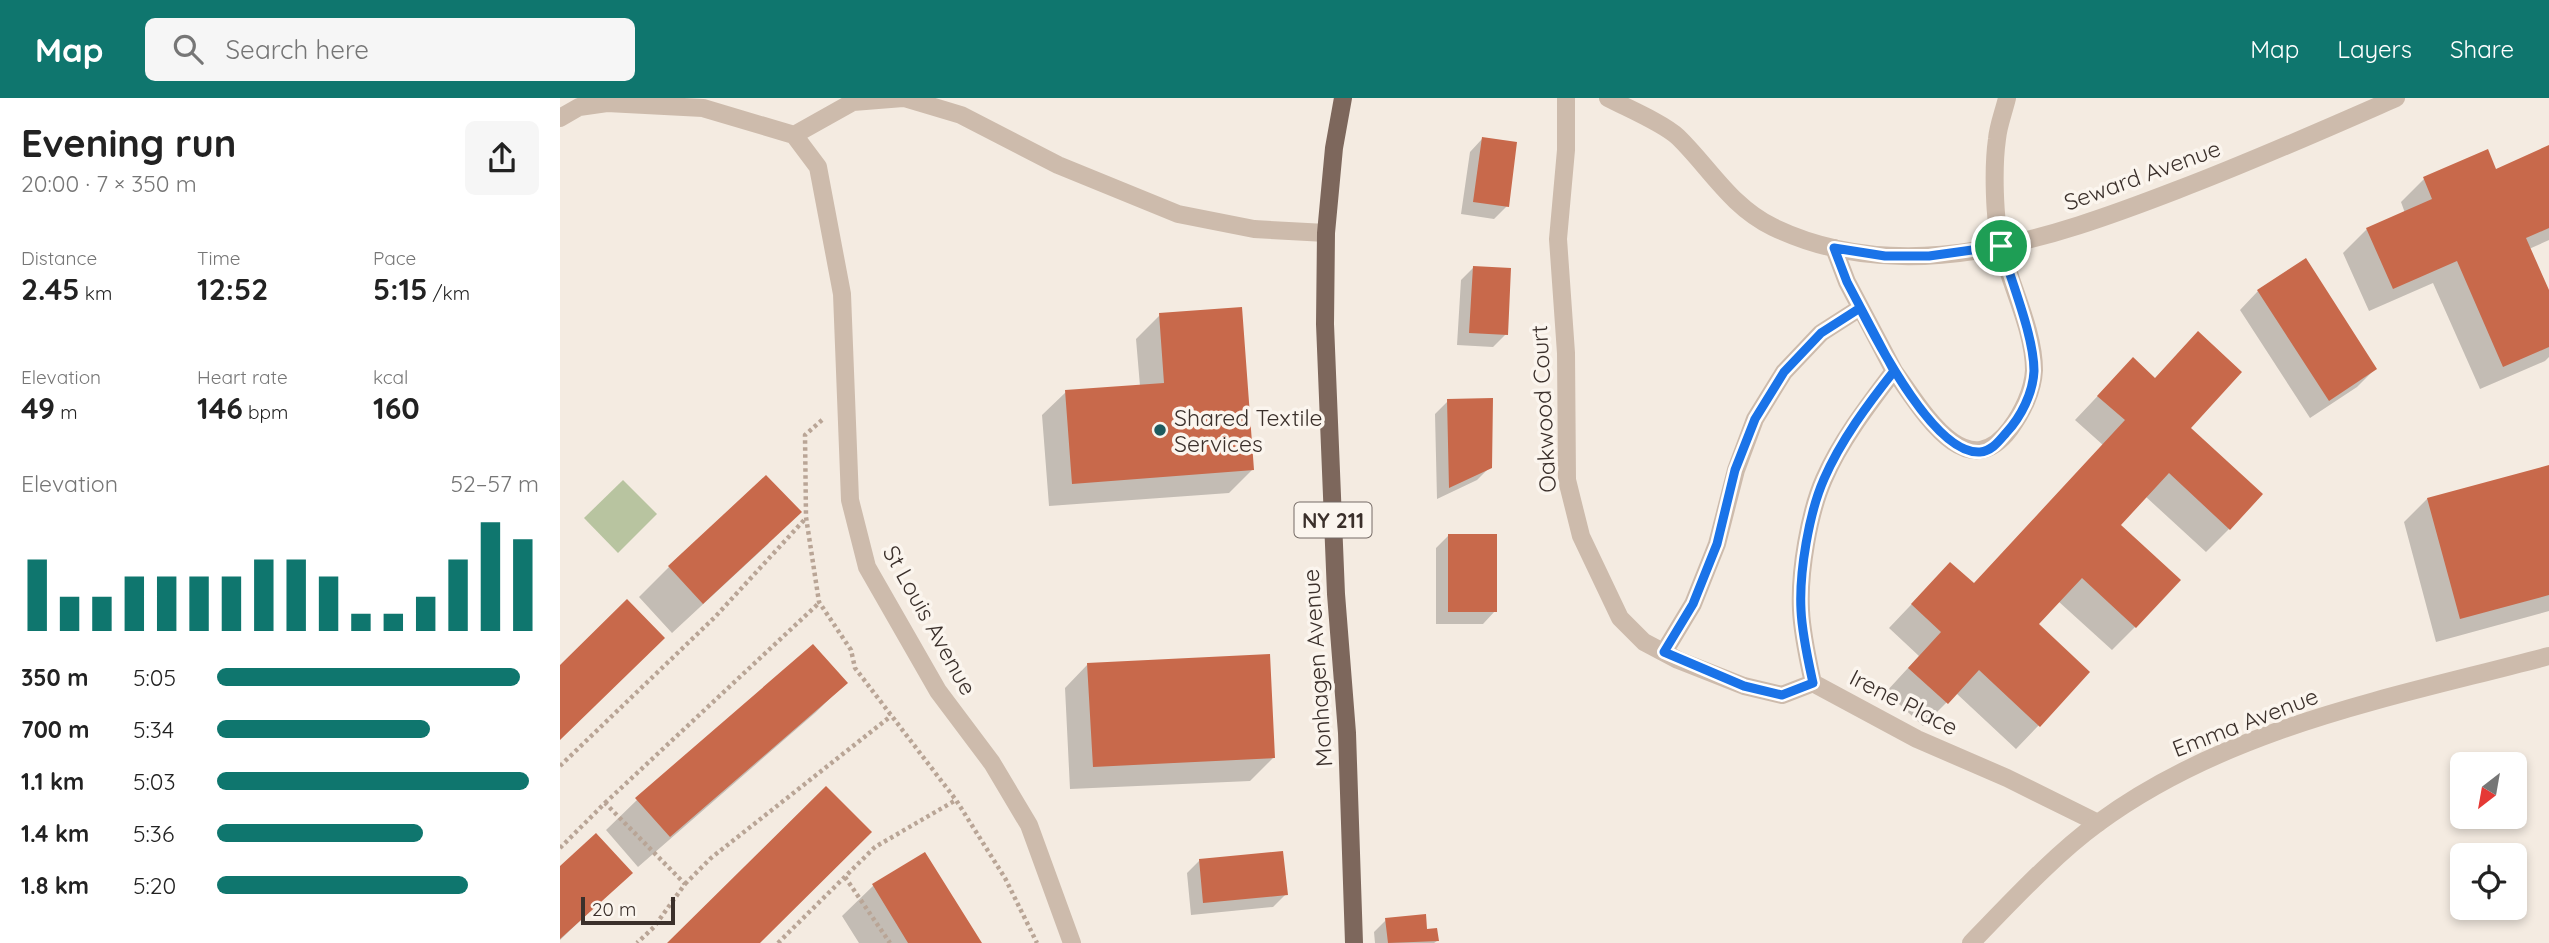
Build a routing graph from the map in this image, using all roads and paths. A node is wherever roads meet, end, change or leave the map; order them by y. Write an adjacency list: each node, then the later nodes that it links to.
1 (903, 98): 8 (street); 9 (street)
2 (1343, 98): 9 (main road, Monhagen Avenue / NY 211)
3 (1566, 98): 17 (street, Oakwood Court)
4 (1608, 98): 11 (street, Seward Avenue)
5 (2007, 98): 10 (street)
6 (2396, 98): 10 (street, Seward Avenue)
7 (560, 118): 8 (street)
8 (794, 135): 33 (street, St Louis Avenue)
9 (1326, 233): 34 (main road, Monhagen Avenue / NY 211)
10 (2001, 246): 11 (street, Seward Avenue); 13 (street)
11 (1834, 248): 12 (street)
12 (1860, 308): 13 (street); 17 (street)
13 (1894, 371): 19 (street, Irene Place)
14 (825, 418): 15 (path)
15 (806, 517): 16 (path); 21 (path)
16 (819, 602): 20 (path); 23 (path)
17 (1664, 652): 19 (street, Oakwood Court)
18 (2549, 656): 24 (street, Emma Avenue)
19 (1813, 683): 24 (street, Irene Place)
20 (891, 716): 22 (path); 27 (path)
21 (560, 766)
22 (956, 800): 26 (path); 32 (path)
23 (605, 803): 25 (path); 27 (path)
24 (2098, 823): 35 (street, Emma Avenue)
25 (560, 848)
26 (845, 877): 28 (path); 30 (path)
27 (685, 884): 29 (path)
28 (888, 940): 31 (path)
29 (637, 943)
30 (778, 943)
31 (880, 943)
32 (1037, 943)
33 (1072, 943)
34 (1354, 943)
35 (1971, 943)

